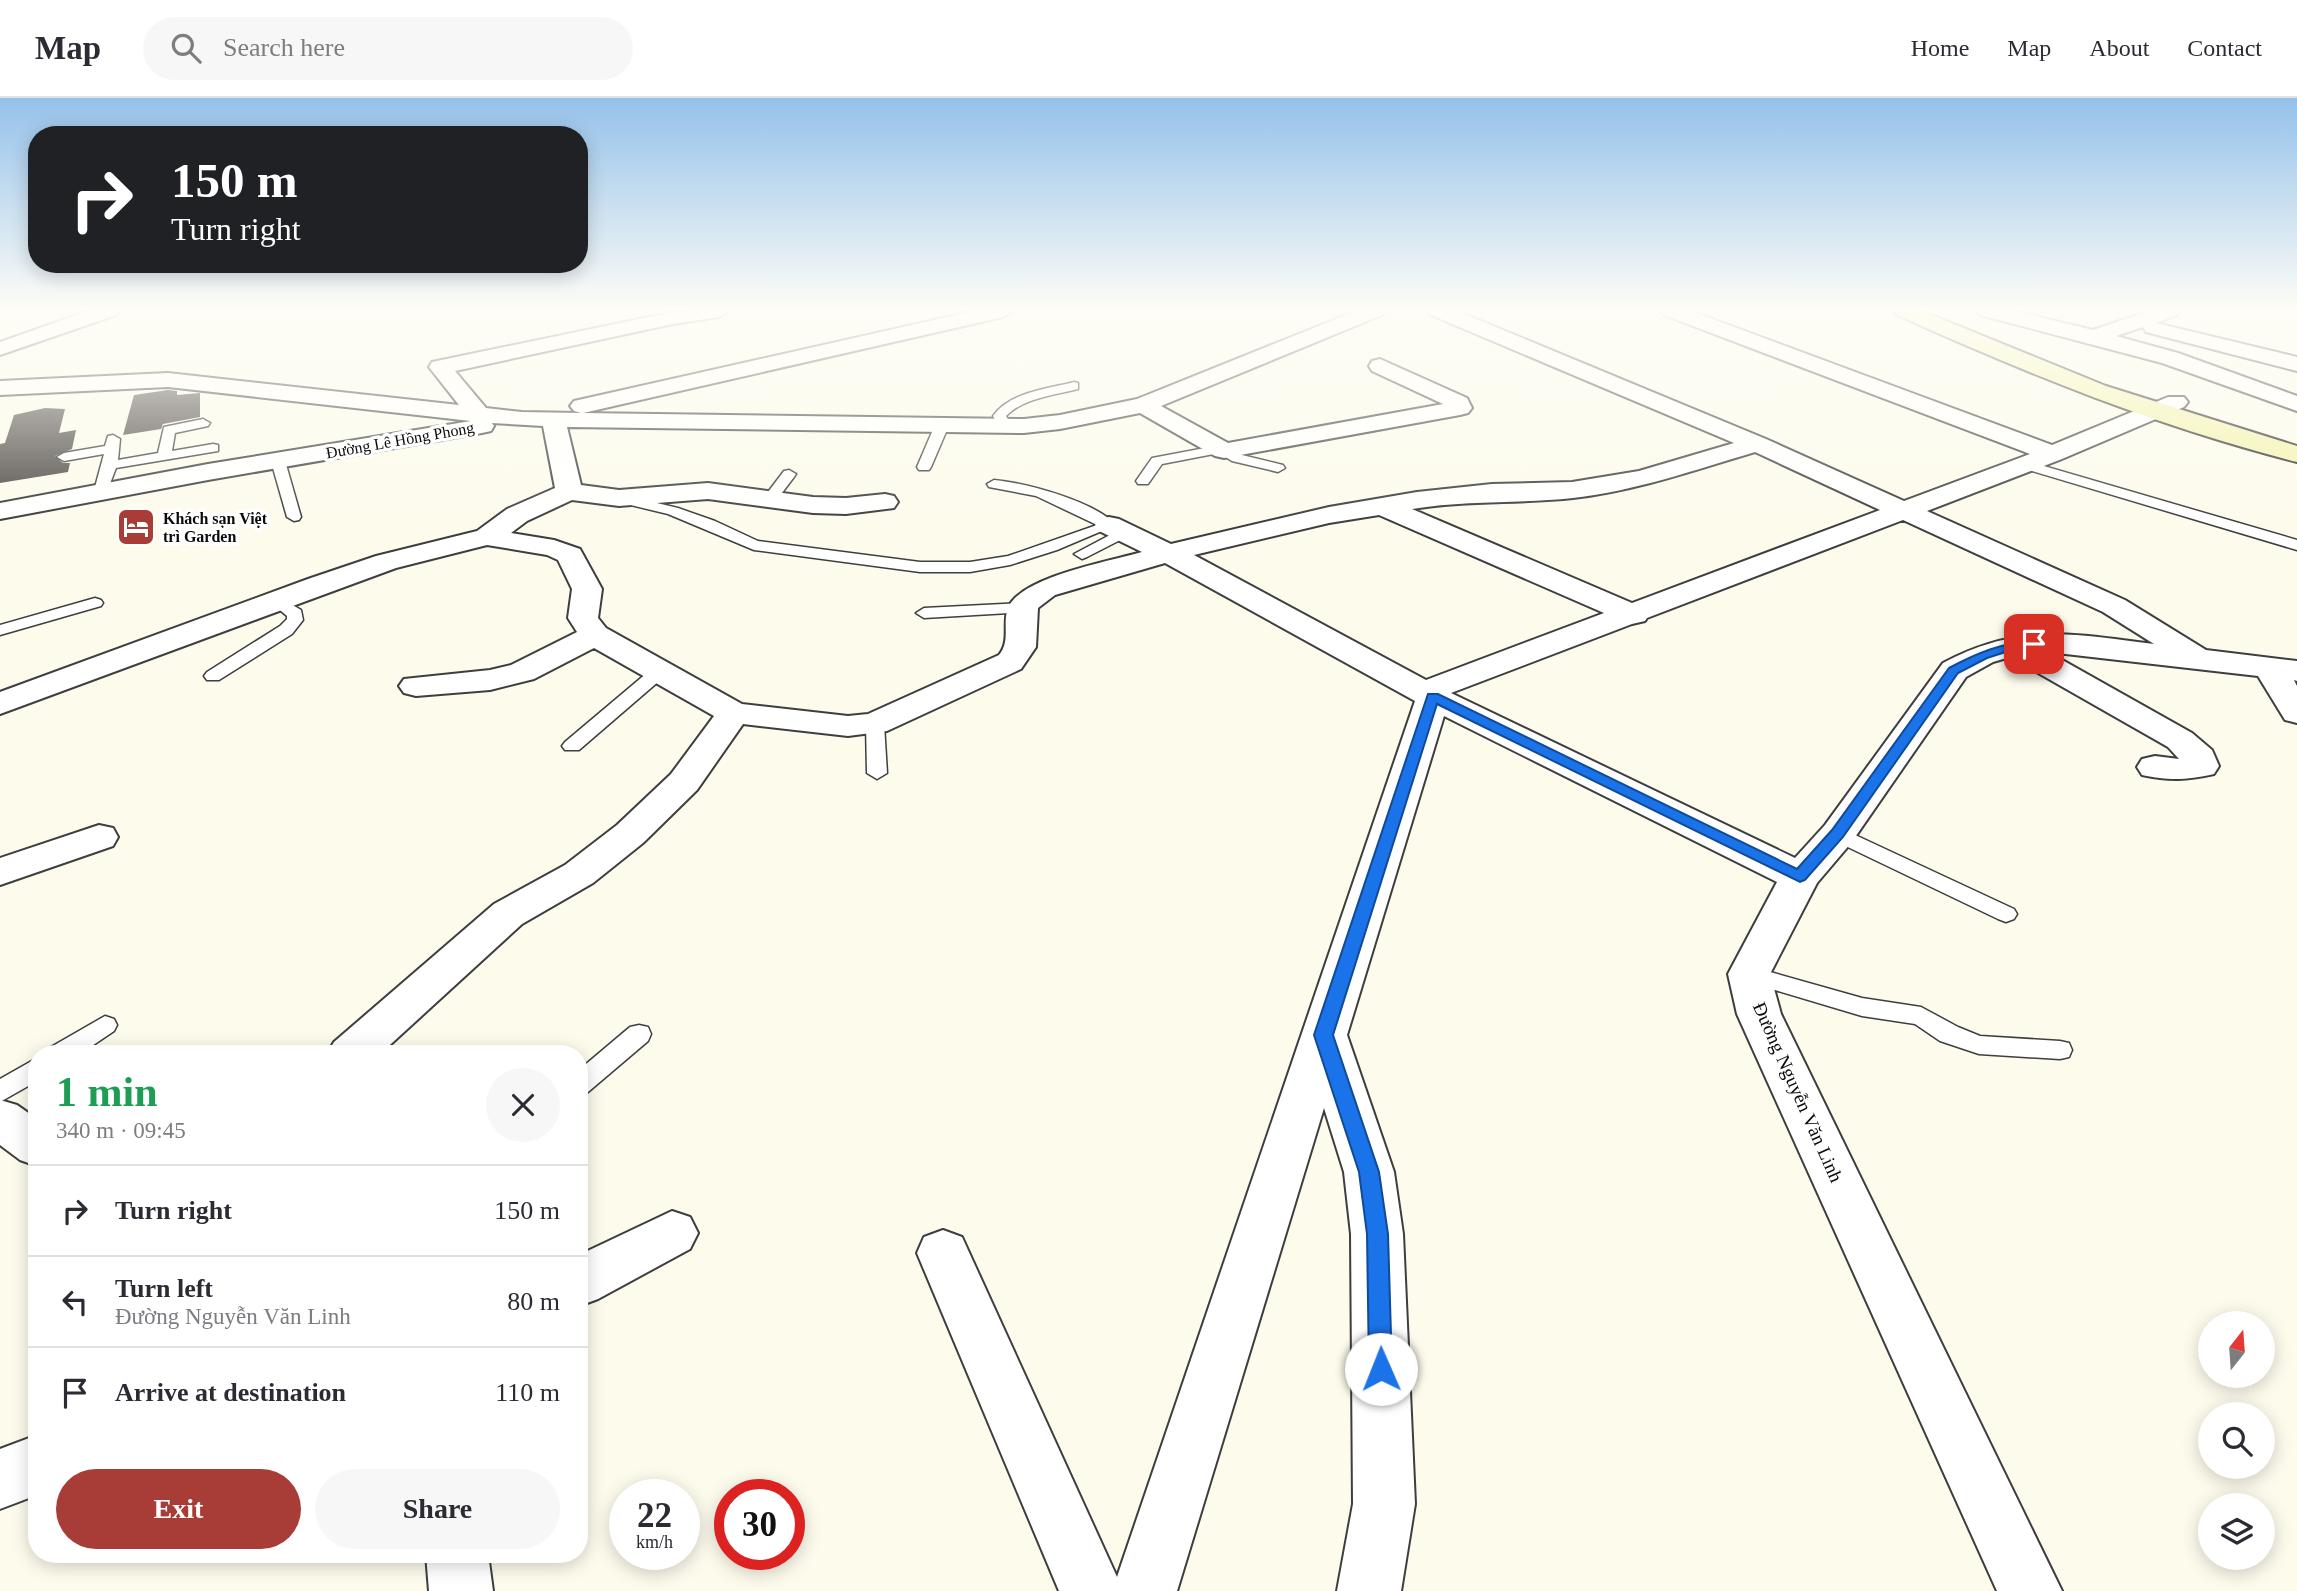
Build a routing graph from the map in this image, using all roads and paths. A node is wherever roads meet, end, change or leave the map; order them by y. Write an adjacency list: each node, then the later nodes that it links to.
1 (451, 381): 15 (street)
2 (691, 381): 16 (street, Đường Lê Hồng Phong)
3 (1204, 381): 13 (street)
4 (1412, 381): 24 (street)
5 (1604, 381): 22 (street)
6 (1856, 381): 25 (street)
7 (2070, 381): 14 (street)
8 (2106, 381): 14 (street)
9 (2234, 381): 12 (street)
10 (1074, 386): 20 (lane)
11 (0, 388): 15 (street)
12 (2297, 404)
13 (1143, 405): 20 (street); 24 (street)
14 (2163, 407): 21 (street); 25 (street); 26 (street)
15 (479, 415): 16 (street)
16 (522, 419): 17 (street); 29 (street, Đường Lê Hồng Phong)
17 (554, 420): 19 (street); 38 (street)
18 (203, 424): 27 (lane)
19 (942, 425): 20 (street); 32 (lane)
20 (1006, 426)
21 (2297, 438)
22 (1757, 444): 42 (street); 44 (street)
23 (213, 448): 27 (lane)
24 (1223, 450): 33 (lane); 35 (lane)
25 (2053, 454): 31 (street)
26 (2297, 454)
27 (164, 456): 30 (lane)
28 (64, 457): 30 (lane)
29 (278, 461): 37 (street, Đường Lê Hồng Phong); 45 (lane)
30 (110, 465): 37 (lane)
31 (2026, 465): 44 (street); 48 (lane)
32 (924, 467)
33 (1278, 468)
34 (789, 474): 40 (lane)
35 (1143, 481)
36 (994, 484): 46 (lane)
37 (101, 491): 43 (street, Đường Lê Hồng Phong)
38 (569, 492): 39 (street); 47 (street)
39 (619, 498): 40 (street); 46 (lane)
40 (770, 499): 41 (street)
41 (885, 502)
42 (1382, 506): 49 (street); 55 (street)
43 (0, 511)
44 (1905, 511): 55 (street); 59 (street)
45 (294, 517)
46 (1117, 528): 49 (street); 50 (lane)
47 (487, 537): 51 (street); 57 (street)
48 (2297, 545)
49 (1168, 553): 53 (street); 64 (street)
50 (1082, 554)
51 (276, 600): 62 (lane); 65 (street)
52 (95, 603): 56 (lane)
53 (1022, 608): 54 (lane); 68 (street)
54 (924, 613)
55 (1633, 615): 64 (street)
56 (0, 630)
57 (596, 635): 61 (street); 63 (street)
58 (2014, 646): 59 (street); 70 (street); 72 (street)
59 (2198, 658): 60 (street)
60 (2283, 669): 67 (street)
61 (660, 671): 66 (street); 69 (lane)
62 (213, 676)
63 (416, 686)
64 (1428, 694): 75 (street); 80 (street)
65 (0, 704)
66 (734, 713): 68 (street); 82 (street)
67 (2297, 713)
68 (875, 724): 71 (lane)
69 (572, 746)
70 (2155, 767)
71 (877, 773)
72 (1838, 834): 75 (street); 76 (lane)
73 (99, 837): 74 (street)
74 (0, 872)
75 (1800, 877): 77 (street)
76 (2006, 914)
77 (1749, 974): 83 (lane); 99 (street, Đường Nguyễn Văn Linh)
78 (105, 1025): 81 (lane)
79 (639, 1034): 85 (lane)
80 (1324, 1035): 97 (street); 98 (street)
81 (74, 1045)
82 (360, 1045)
83 (2060, 1050)
84 (28, 1074): 86 (lane)
85 (588, 1076)
86 (0, 1092)
87 (0, 1119): 88 (street)
88 (28, 1139)
89 (673, 1233): 91 (street)
90 (943, 1253): 96 (street)
91 (588, 1277)
92 (28, 1468): 93 (street)
93 (0, 1479)
94 (458, 1563): 95 (street)
95 (461, 1591)
96 (1091, 1591)
97 (1145, 1591)
98 (1369, 1591)
99 (2030, 1591)

